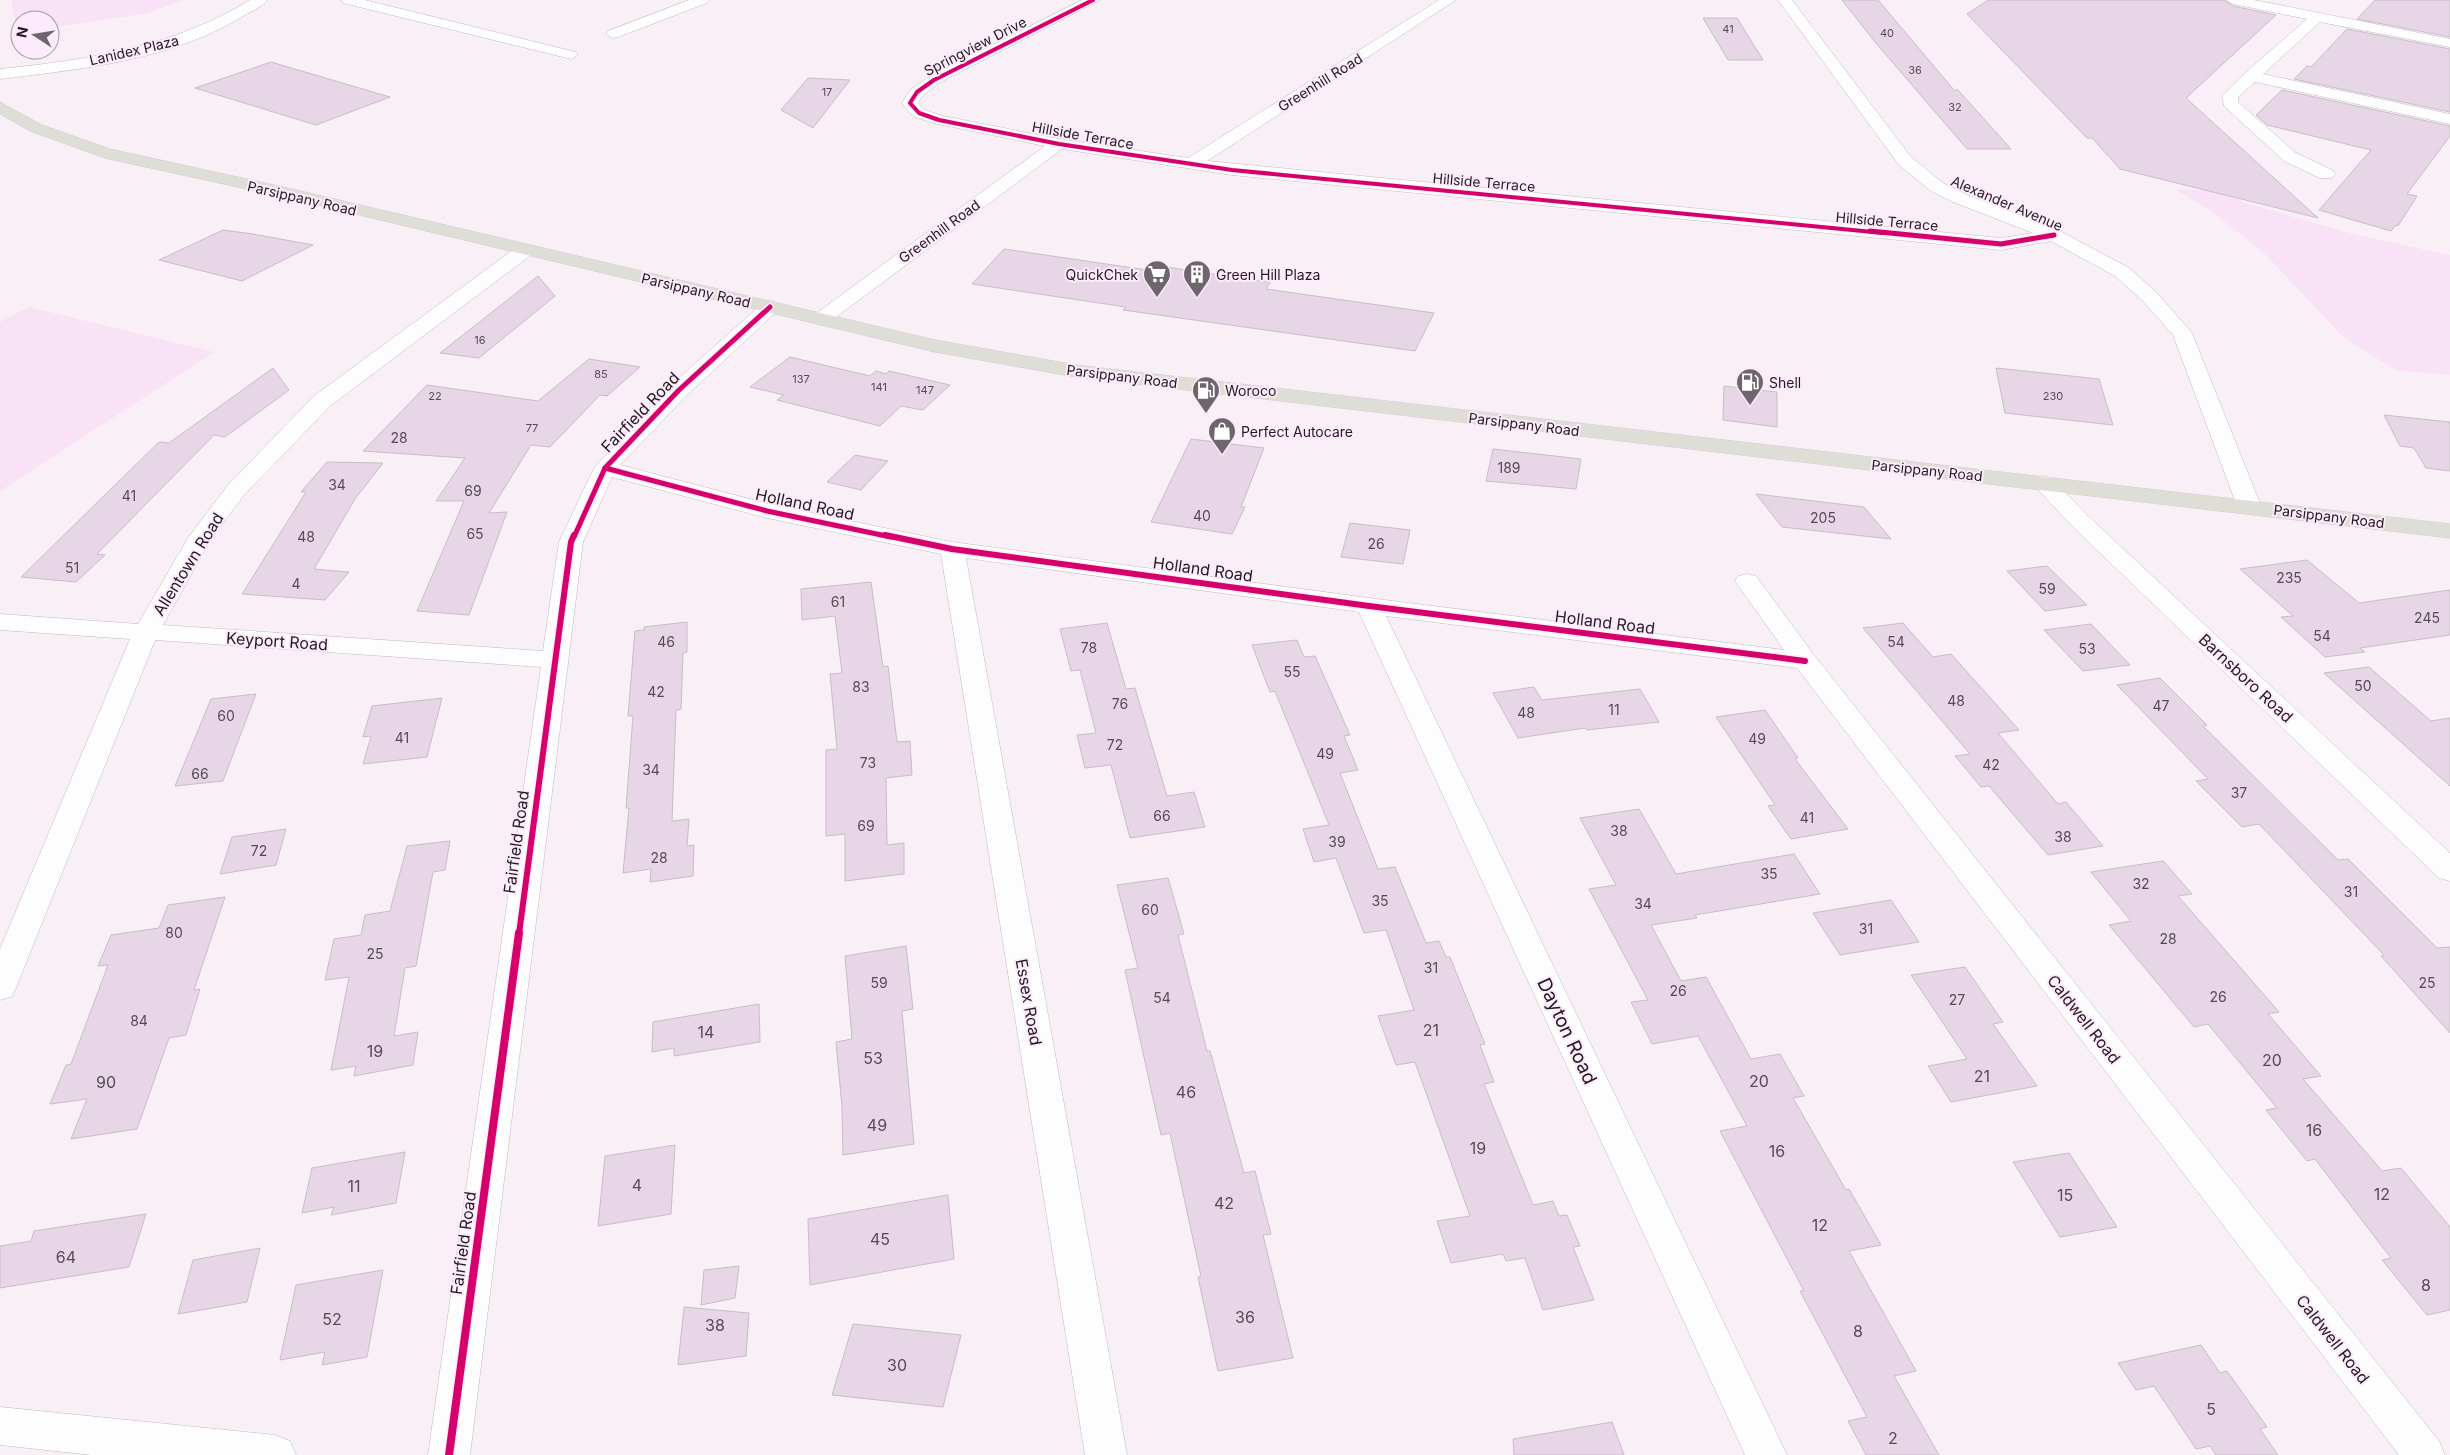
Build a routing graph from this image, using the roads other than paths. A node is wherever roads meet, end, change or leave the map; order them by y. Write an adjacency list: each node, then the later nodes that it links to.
1 (234, 0): 13 (street, Lanidex Plaza)
2 (260, 0): 13 (street, Lanidex Plaza)
3 (348, 0): 12 (street)
4 (702, 0): 10 (street)
5 (1092, 0): 16 (street, Springview Drive)
6 (1449, 0): 19 (street, Greenhill Road)
7 (1785, 0): 21 (street, Alexander Avenue)
8 (2233, 0): 9 (street)
9 (2316, 18): 11 (street); 14 (street)
10 (613, 34)
11 (2450, 43)
12 (571, 55)
13 (0, 72)
14 (2250, 76): 17 (street); 20 (street)
15 (0, 107): 22 (main road, Parsippany Road)
16 (916, 110): 18 (street, Hillside Terrace)
17 (2450, 119)
18 (1059, 144): 19 (street, Hillside Terrace); 24 (street, Greenhill Road)
19 (1191, 164): 21 (street, Hillside Terrace)
20 (2326, 174)
21 (2054, 236): 27 (street, Alexander Avenue)
22 (524, 251): 23 (main road, Parsippany Road); 33 (street, Allentown Road)
23 (770, 307): 24 (main road, Parsippany Road); 25 (street, Fairfield Road)
24 (821, 319): 26 (main road, Parsippany Road)
25 (605, 468): 29 (street, Holland Road); 34 (street, Fairfield Road)
26 (2044, 484): 27 (main road, Parsippany Road); 36 (street, Barnsboro Road)
27 (2249, 506): 28 (main road, Parsippany Road)
28 (2450, 530)
29 (952, 549): 31 (street, Holland Road); 42 (street, Essex Road)
30 (1747, 581): 35 (street, Caldwell Road)
31 (1369, 606): 35 (street, Holland Road); 43 (street, Dayton Road)
32 (0, 622): 33 (street, Keyport Road)
33 (146, 632): 34 (street, Keyport Road); 37 (street, Allentown Road)
34 (554, 660): 41 (street, Fairfield Road)
35 (1805, 661): 44 (street, Caldwell Road)
36 (2450, 870)
37 (11, 936): 38 (street, Allentown Road)
38 (0, 988)
39 (0, 1426): 40 (street)
40 (275, 1455)
41 (449, 1455)
42 (1106, 1455)
43 (1766, 1455)
44 (2424, 1455)

